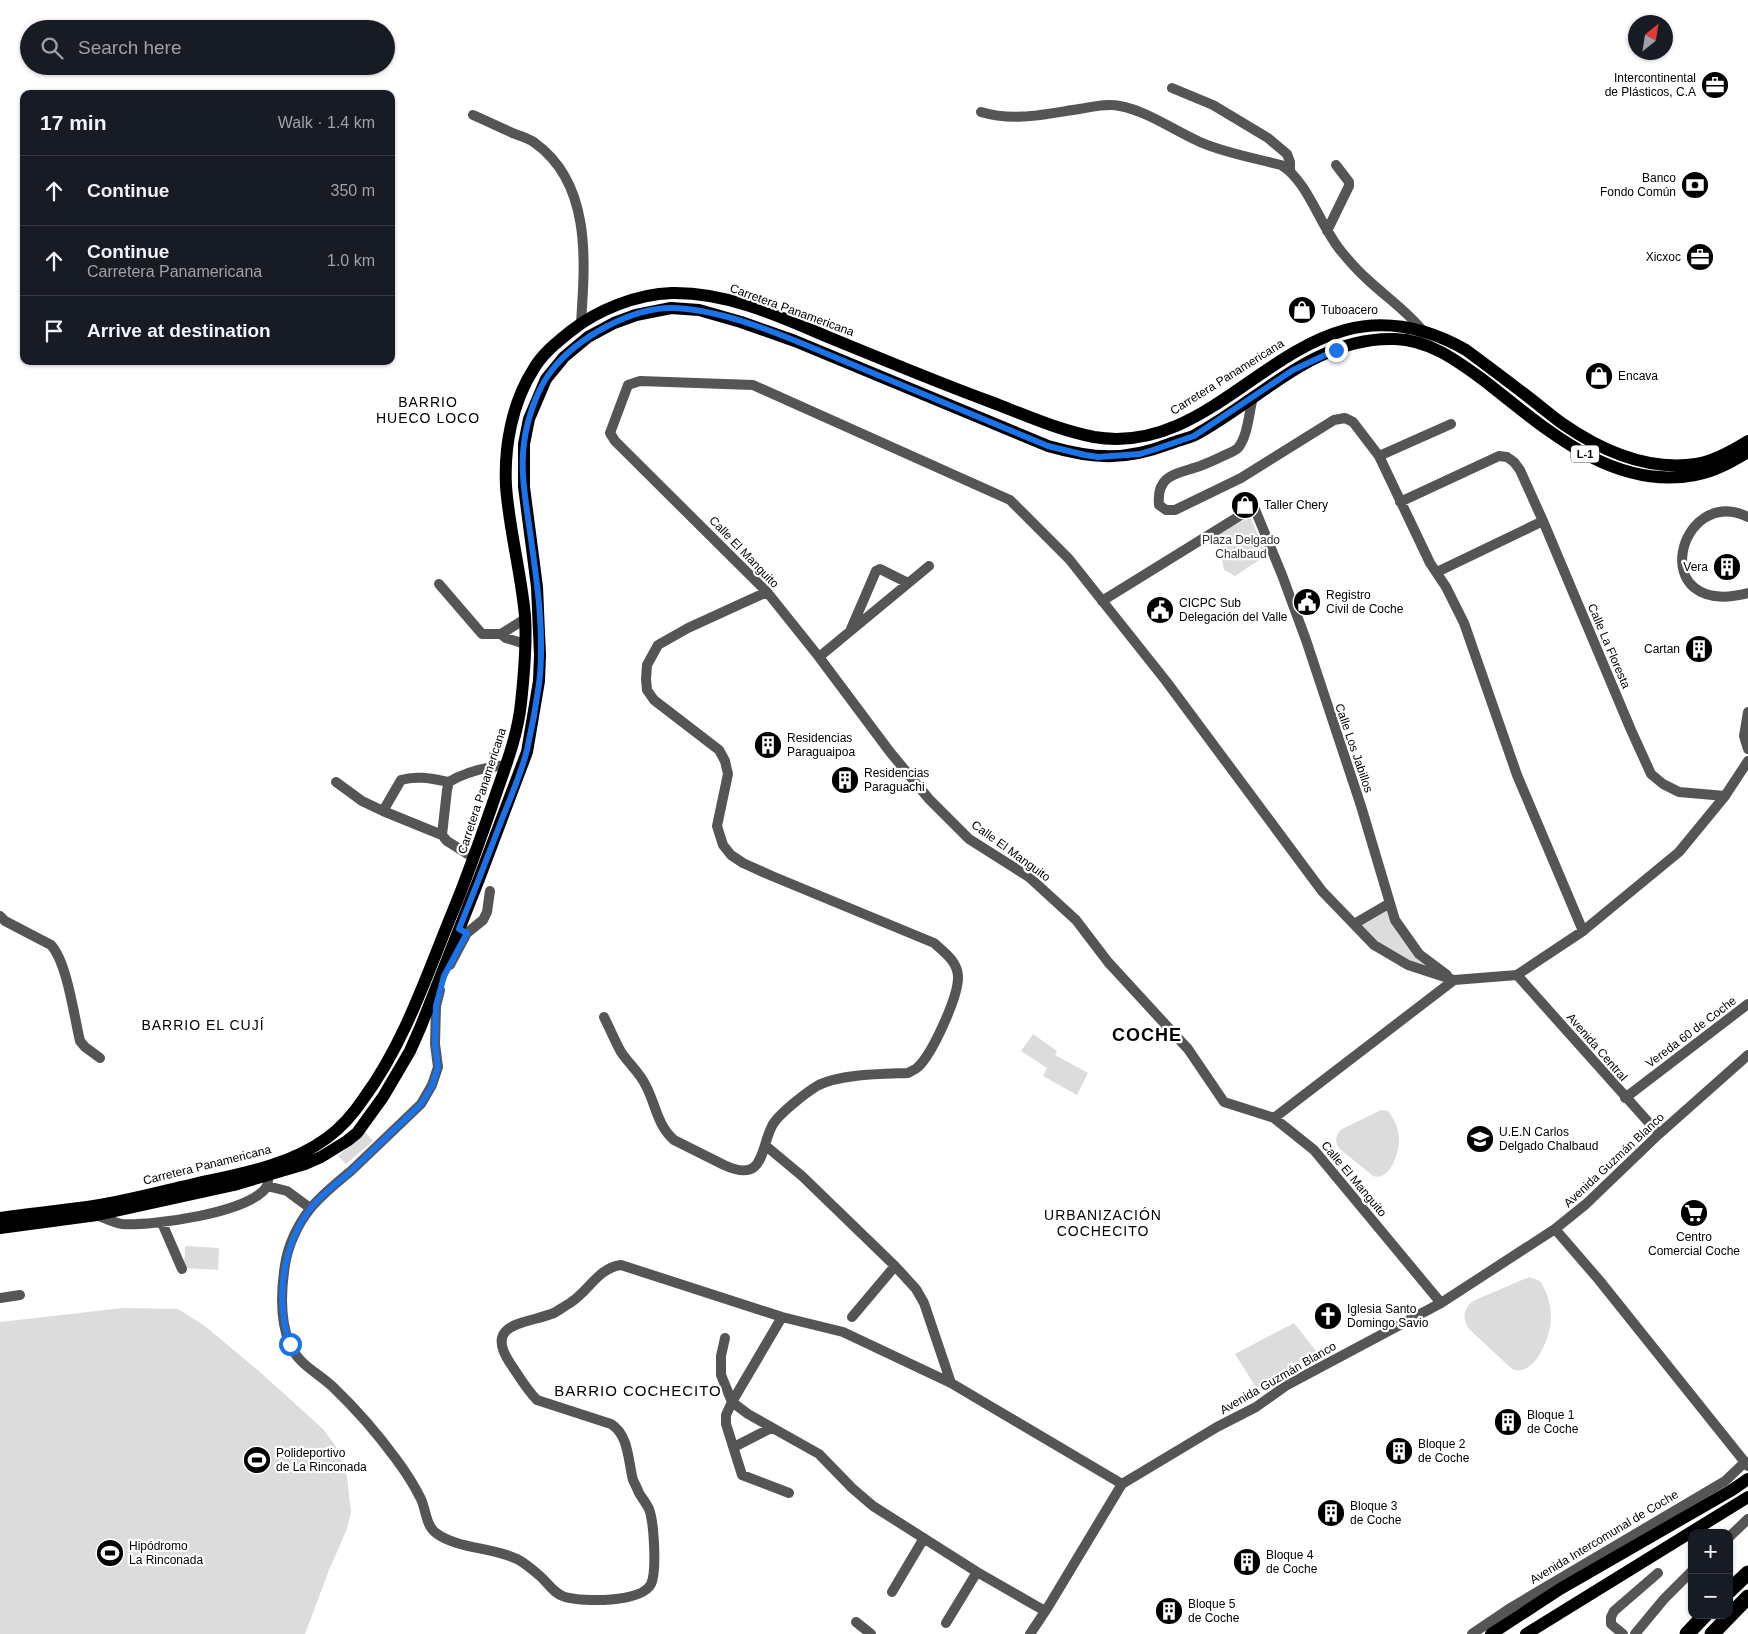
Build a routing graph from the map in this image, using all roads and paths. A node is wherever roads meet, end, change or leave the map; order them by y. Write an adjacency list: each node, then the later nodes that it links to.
1 (1172, 88): 5 (street)
2 (981, 112): 5 (street)
3 (473, 115): 7 (street)
4 (1336, 164): 6 (street)
5 (1290, 170): 6 (street)
6 (1327, 231): 8 (street)
7 (581, 323): 8 (main road, Carretera Panamericana / L-1); 24 (main road, Carretera Panamericana / L-1)
8 (1423, 331): 11 (main road, Carretera Panamericana / L-1)
9 (1253, 397): 12 (main road, Carretera Panamericana / L-1); 13 (street); 43 (main road, Carretera Panamericana / L-1)
10 (1451, 424): 13 (street)
11 (1748, 441)
12 (1748, 452)
13 (1379, 456): 14 (street)
14 (1400, 502): 16 (street, Calle La Floresta); 18 (street)
15 (1748, 517): 22 (street)
16 (1543, 521): 18 (street); 35 (street, Calle La Floresta)
17 (929, 566): 19 (street)
18 (1437, 572): 44 (street)
19 (908, 583): 25 (street); 25 (street)
20 (439, 584): 26 (street)
21 (767, 592): 23 (street, Calle El Manguito); 28 (street, Calle El Manguito); 54 (street)
22 (1748, 593)
23 (1102, 601): 40 (street, Calle Los Jabillos); 42 (street)
24 (525, 619): 26 (street); 27 (main road, Carretera Panamericana / L-1)
25 (850, 631): 28 (street)
26 (501, 634): 27 (street)
27 (525, 644): 32 (main road, Carretera Panamericana / L-1)
28 (819, 657): 52 (street, Calle El Manguito)
29 (1748, 712): 30 (street)
30 (1748, 749)
31 (1748, 761): 35 (street)
32 (506, 765): 34 (street); 38 (main road, Carretera Panamericana / L-1)
33 (336, 782): 36 (street)
34 (449, 782): 36 (street); 37 (street)
35 (1725, 796): 44 (street)
36 (383, 811): 37 (street)
37 (442, 835): 38 (street)
38 (474, 858): 58 (main road, Carretera Panamericana / L-1)
39 (490, 891): 43 (street)
40 (1390, 903): 42 (street); 46 (street, Calle Los Jabillos)
41 (0, 916): 50 (street)
42 (1354, 924): 46 (street)
43 (463, 931): 55 (main road, Carretera Panamericana / L-1); 56 (street)
44 (1583, 931): 45 (street)
45 (1517, 975): 46 (street); 51 (street, Avenida Central)
46 (1454, 980): 52 (street)
47 (1748, 1004): 51 (street, Vereda 60 de Coche)
48 (604, 1017): 54 (street)
49 (1748, 1055): 53 (street, Avenida Guzmán Blanco)
50 (100, 1058)
51 (1625, 1098): 53 (street, Avenida Central)
52 (1274, 1118): 66 (street, Calle El Manguito)
53 (1659, 1134): 61 (street, Avenida Guzmán Blanco)
54 (766, 1146): 62 (street)
55 (268, 1181): 56 (street); 57 (main road, Carretera Panamericana / L-1); 59 (street)
56 (310, 1208): 67 (street)
57 (97, 1215): 59 (street); 60 (main road, Carretera Panamericana / L-1)
58 (0, 1218)
59 (162, 1223): 63 (street)
60 (0, 1228)
61 (1555, 1229): 66 (street, Avenida Guzmán Blanco); 74 (street)
62 (895, 1266): 68 (street); 70 (street)
63 (182, 1269)
64 (20, 1295): 65 (street)
65 (0, 1298)
66 (1441, 1304): 76 (street, Avenida Guzmán Blanco)
67 (782, 1317): 70 (street); 71 (street)
68 (852, 1317)
69 (725, 1338): 71 (street)
70 (951, 1383): 76 (street)
71 (732, 1402): 72 (street); 73 (street)
72 (771, 1428): 73 (street); 81 (street)
73 (734, 1447): 77 (street)
74 (1747, 1463): 95 (street, Avenida Intercomunal de Coche)
75 (1748, 1479): 96 (main road, Avenida Intercomunal de Coche)
76 (1122, 1484): 89 (street, Avenida Guzmán Blanco)
77 (789, 1493)
78 (1748, 1497): 97 (main road)
79 (1748, 1519): 80 (street)
80 (1733, 1533)
81 (924, 1538): 82 (street); 87 (street)
82 (977, 1572): 89 (street); 92 (street)
83 (1658, 1573): 98 (street)
84 (1748, 1573): 86 (highway)
85 (1689, 1574): 99 (street)
86 (1733, 1587)
87 (892, 1592)
88 (1748, 1596): 101 (highway)
89 (1045, 1611): 94 (street, Avenida Guzmán Blanco)
90 (1702, 1619): 100 (highway)
91 (856, 1622): 93 (street)
92 (946, 1623)
93 (871, 1634)
94 (1030, 1634)
95 (1472, 1634)
96 (1491, 1634)
97 (1526, 1634)
98 (1623, 1634)
99 (1635, 1634)
100 (1687, 1634)
101 (1712, 1634)

